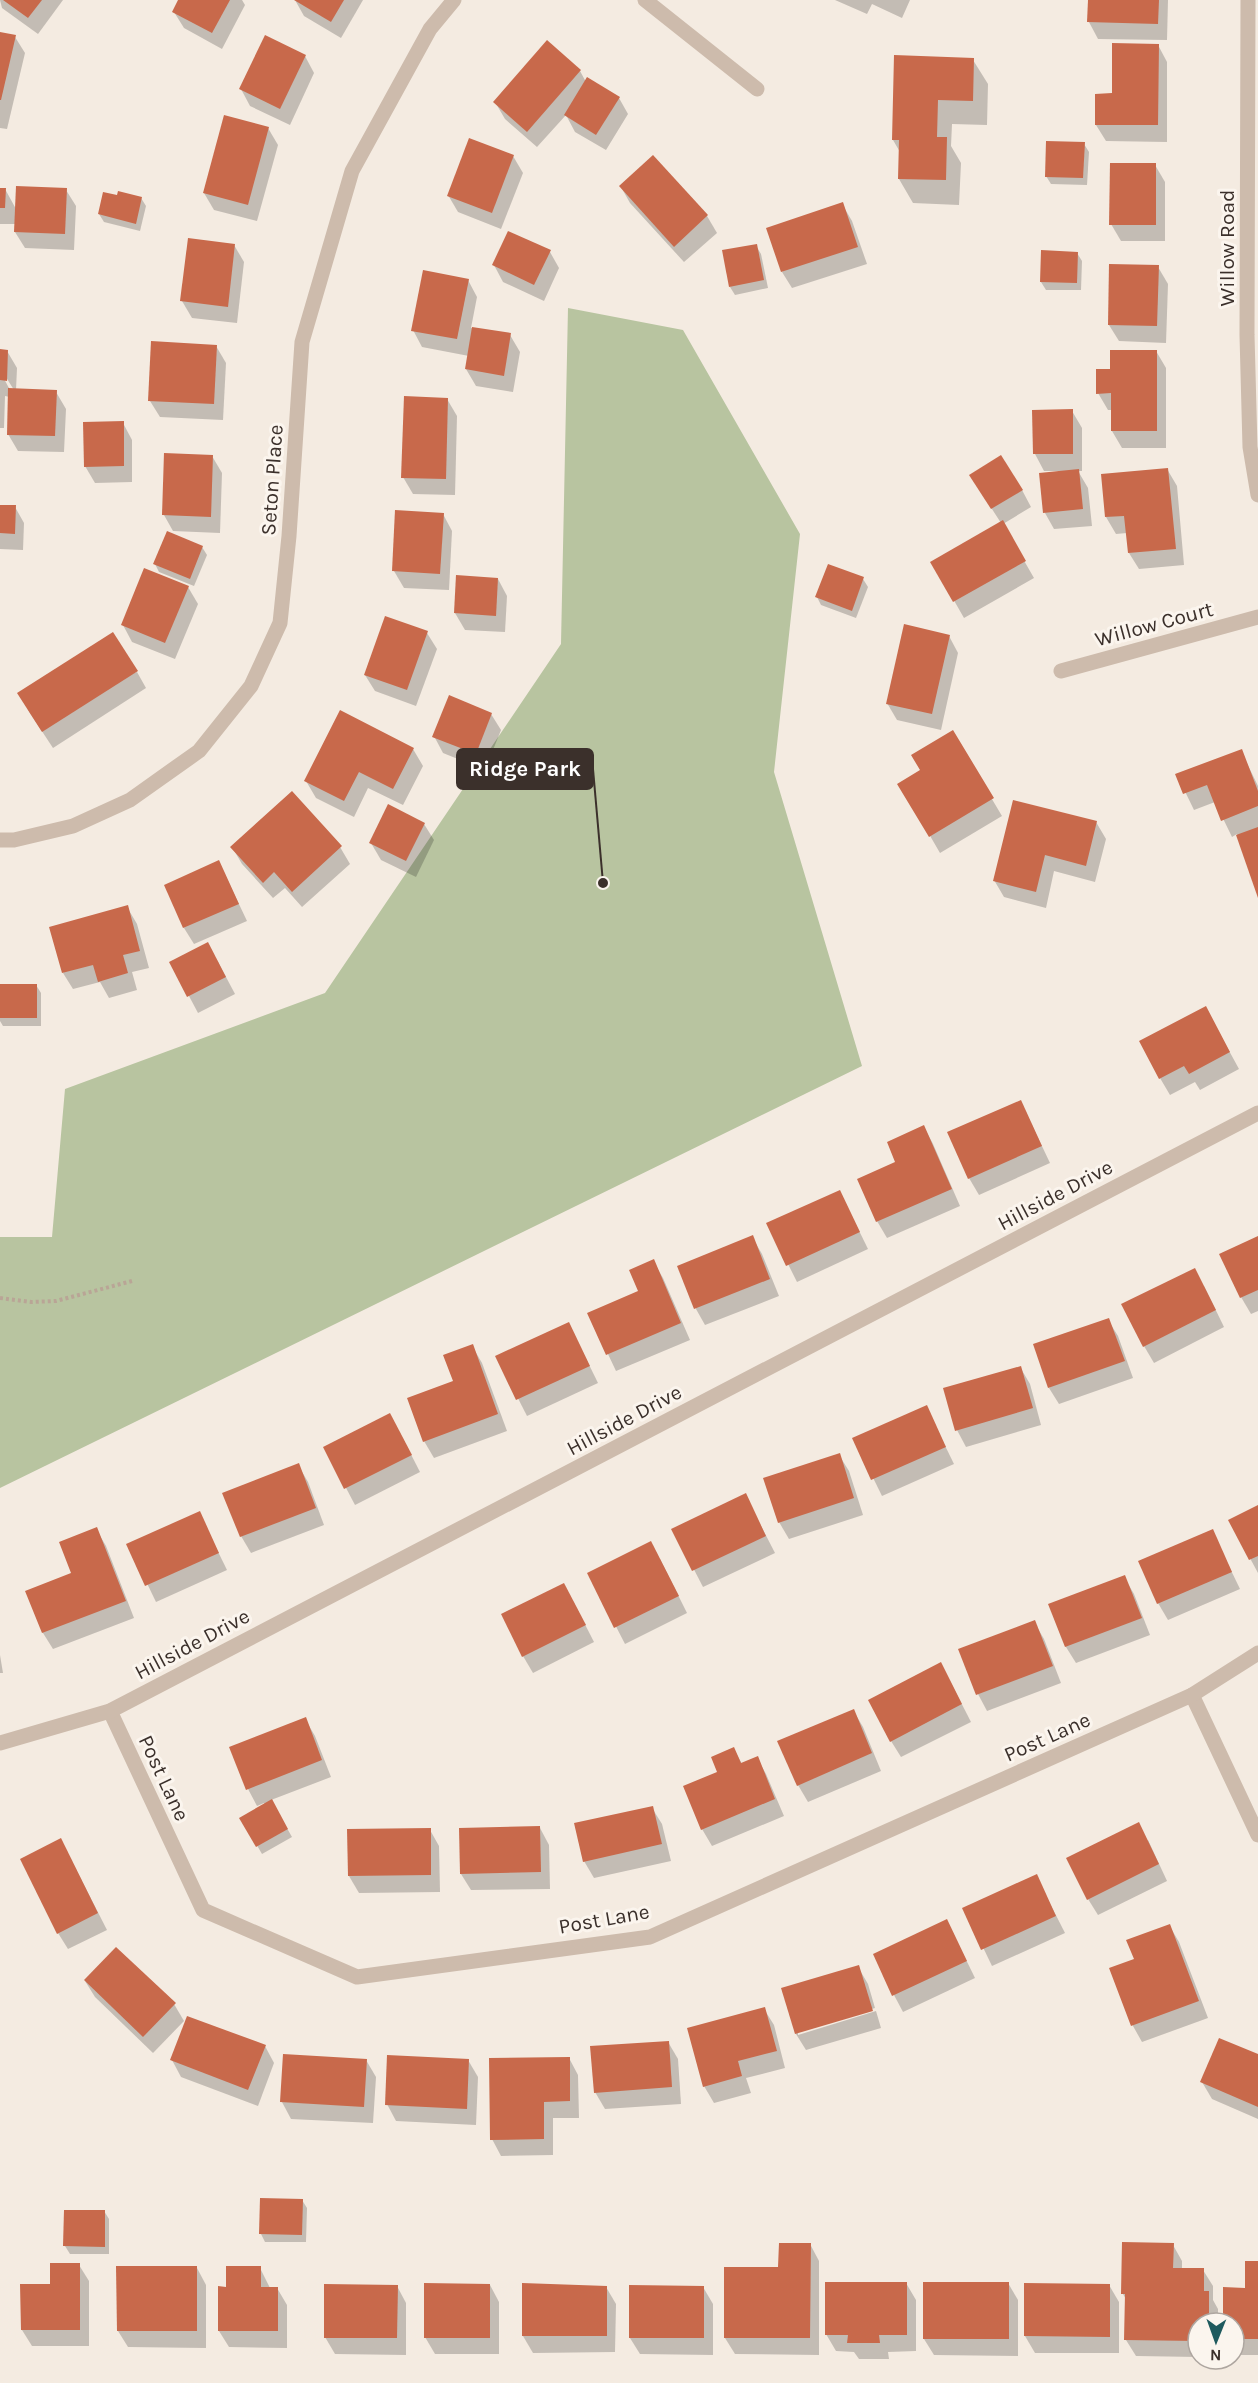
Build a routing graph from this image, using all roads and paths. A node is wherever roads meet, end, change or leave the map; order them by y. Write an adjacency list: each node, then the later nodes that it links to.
1 (454, 0): 8 (street, Seton Place)
2 (645, 0): 4 (street)
3 (1248, 0): 5 (street, Willow Road)
4 (757, 89)
5 (1258, 495)
6 (1258, 617): 7 (street, Willow Court)
7 (1061, 671)
8 (0, 840)
9 (1258, 1113): 14 (street, Hillside Drive)
10 (132, 1281): 11 (path)
11 (0, 1298)
12 (1258, 1653): 13 (street, Post Lane)
13 (1192, 1695): 14 (street, Post Lane); 16 (street)
14 (110, 1711): 15 (street, Hillside Drive)
15 (0, 1743)
16 (1258, 1835)

